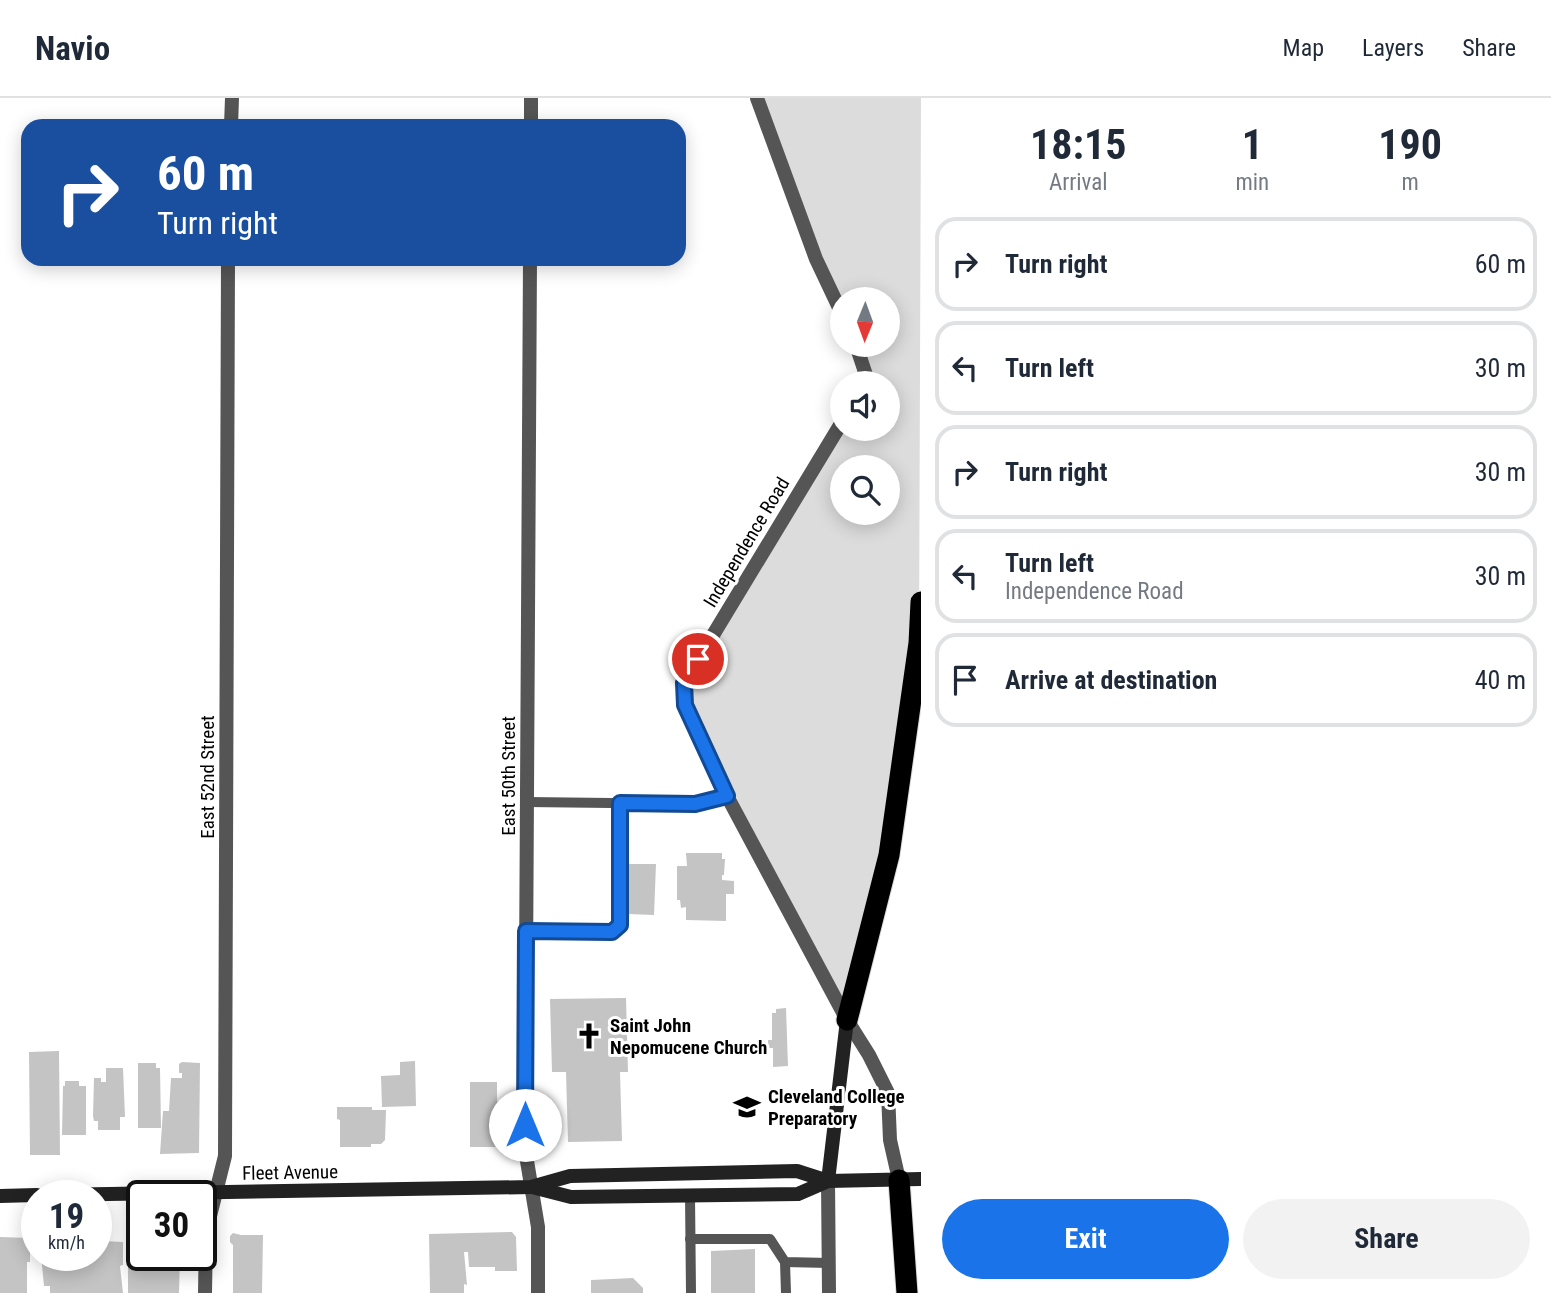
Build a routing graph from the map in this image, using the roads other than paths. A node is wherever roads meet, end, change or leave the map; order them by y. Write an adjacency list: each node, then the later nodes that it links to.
1 (232, 98): 4 (street)
2 (531, 98): 5 (street)
3 (757, 98): 8 (street)
4 (231, 119)
5 (531, 119)
6 (228, 266): 19 (street, East 52nd Street)
7 (530, 266): 12 (street, East 50th Street)
8 (830, 288)
9 (830, 441): 11 (street, Independence Road)
10 (921, 602): 15 (highway)
11 (727, 796): 13 (lane); 15 (street, Independence Road)
12 (527, 802): 13 (lane); 14 (street, East 50th Street)
13 (620, 803): 14 (lane)
14 (526, 931): 20 (street, East 50th Street)
15 (848, 1020): 17 (street, Independence Road); 18 (street)
16 (921, 1179): 17 (street, Fleet Avenue)
17 (899, 1180): 18 (street, Fleet Avenue); 34 (highway)
18 (828, 1181): 20 (street, Fleet Avenue); 24 (street, Fleet Avenue); 27 (street)
19 (217, 1185)
20 (531, 1187): 21 (street, Fleet Avenue); 24 (street, Fleet Avenue); 30 (street, East 50th Street)
21 (217, 1192)
22 (21, 1195): 23 (street)
23 (0, 1196)
24 (690, 1196): 25 (lane)
25 (690, 1239): 26 (lane); 31 (lane)
26 (785, 1262): 27 (lane); 32 (lane)
27 (829, 1263): 33 (street)
28 (205, 1271): 29 (street, East 52nd Street)
29 (205, 1293)
30 (538, 1293)
31 (691, 1293)
32 (786, 1293)
33 (829, 1293)
34 (907, 1293)

